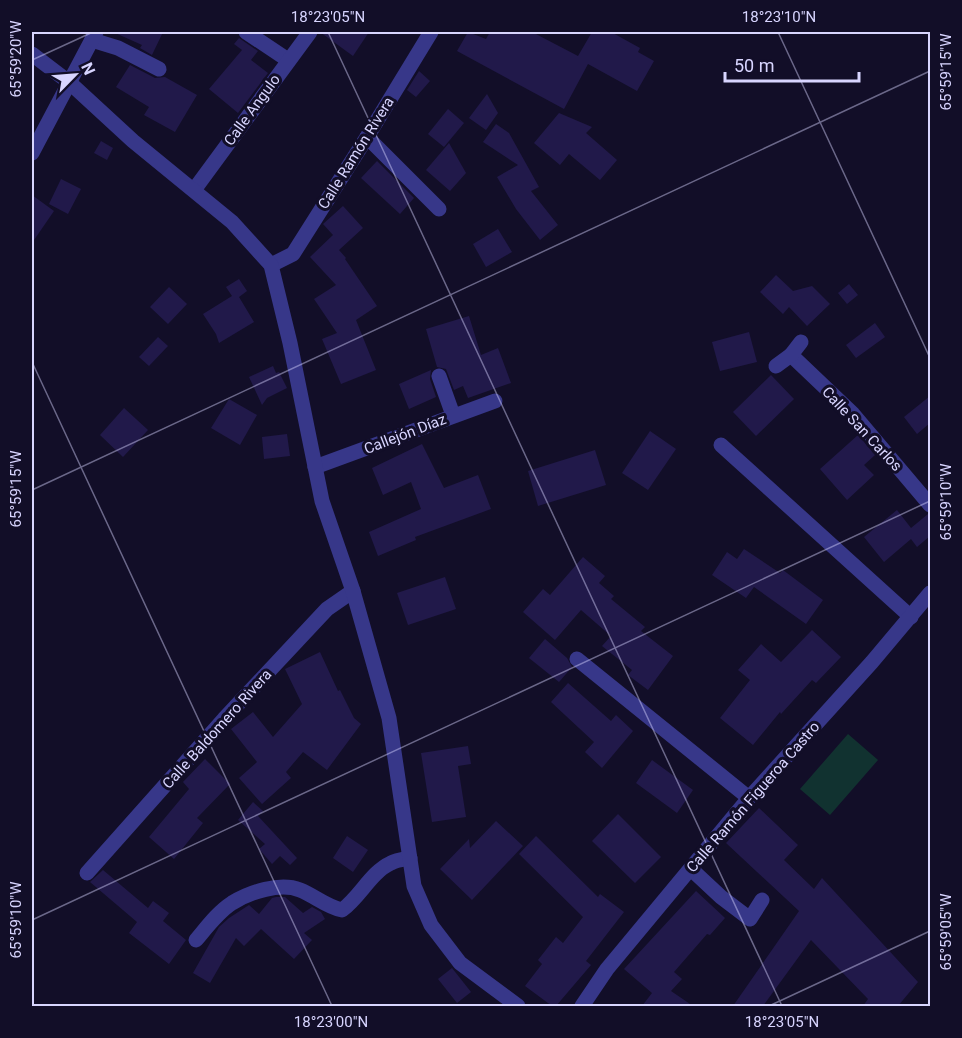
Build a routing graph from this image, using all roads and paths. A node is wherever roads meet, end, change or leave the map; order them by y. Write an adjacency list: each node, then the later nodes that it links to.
1 (246, 32): 6 (street)
2 (310, 32): 6 (street, Calle Angulo)
3 (431, 32): 9 (street, Calle Ramón Rivera)
4 (94, 36): 7 (street); 8 (street)
5 (32, 54): 8 (street)
6 (288, 60): 11 (street, Calle Angulo)
7 (159, 69)
8 (70, 83): 10 (street); 11 (street)
9 (367, 137): 12 (street); 13 (street, Calle Ramón Rivera)
10 (32, 153)
11 (194, 190): 13 (street)
12 (440, 210)
13 (271, 265): 21 (street)
14 (801, 342): 15 (street)
15 (791, 355): 16 (street); 22 (street, Calle San Carlos)
16 (776, 366)
17 (440, 376): 19 (street)
18 (495, 401): 19 (street, Callejón Díaz)
19 (453, 415): 21 (street, Callejón Díaz)
20 (721, 445): 25 (street)
21 (315, 467): 23 (street)
22 (930, 505)
23 (353, 591): 28 (street); 30 (street, Calle Baldomero Rivera)
24 (930, 593): 25 (street, Calle Ramón Figueroa Castro)
25 (911, 617): 27 (street, Calle Ramón Figueroa Castro)
26 (577, 658): 27 (street)
27 (748, 798): 29 (street, Calle Ramón Figueroa Castro)
28 (410, 858): 32 (street); 33 (street)
29 (691, 869): 31 (street); 34 (street, Calle Ramón Figueroa Castro)
30 (87, 873)
31 (762, 900)
32 (196, 940)
33 (518, 1006)
34 (582, 1006)

